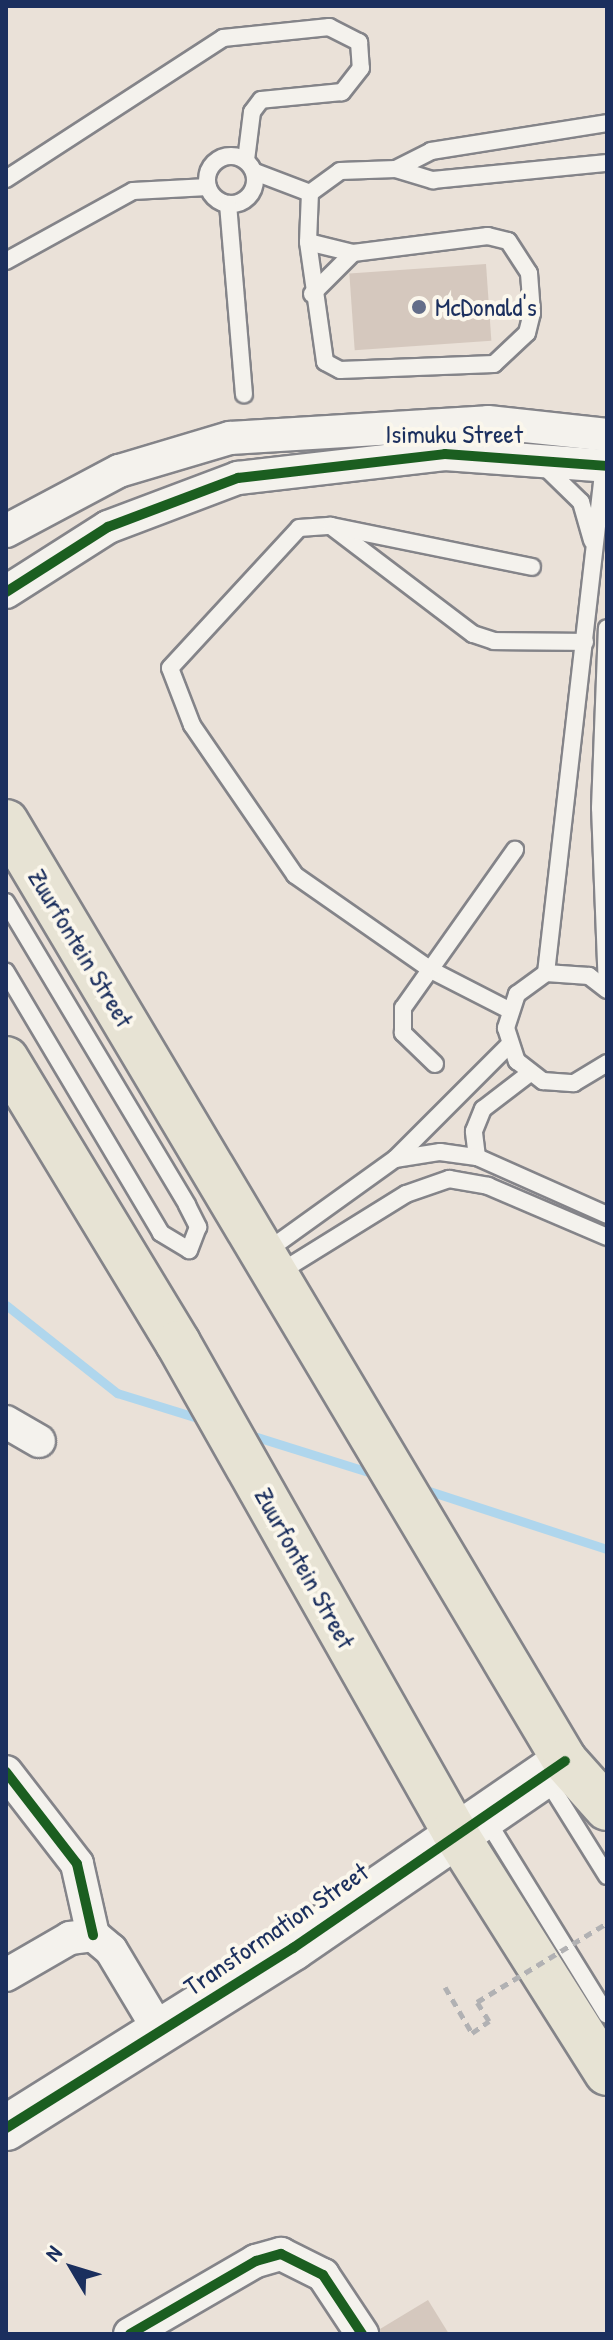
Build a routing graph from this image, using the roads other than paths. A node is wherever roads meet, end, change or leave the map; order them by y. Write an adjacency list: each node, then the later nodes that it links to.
1 (607, 123): 4 (lane)
2 (607, 163): 4 (lane)
3 (250, 166): 5 (lane); 6 (lane); 7 (lane); 8 (lane)
4 (396, 169): 7 (lane)
5 (6, 179)
6 (208, 187): 8 (lane); 11 (lane)
7 (310, 193): 9 (lane)
8 (228, 204): 13 (lane)
9 (308, 242): 10 (lane); 12 (lane)
10 (353, 253): 12 (lane); 12 (lane)
11 (6, 261)
12 (312, 294)
13 (244, 394)
14 (606, 447): 15 (street, Isimuku Street); 17 (street, Isimuku Street); 18 (lane)
15 (531, 455): 18 (lane); 20 (street, Isimuku Street)
16 (331, 526): 19 (lane); 22 (lane); 28 (lane)
17 (6, 531)
18 (595, 565): 22 (lane)
19 (532, 567)
20 (6, 592)
21 (607, 628): 26 (lane)
22 (585, 642): 30 (lane)
23 (6, 822): 44 (main road, Zuurfontein Street)
24 (515, 850): 28 (lane)
25 (607, 880): 26 (lane)
26 (603, 898): 31 (lane)
27 (6, 902): 29 (lane)
28 (431, 970): 32 (lane); 36 (lane)
29 (6, 972)
30 (546, 973): 31 (lane); 32 (lane)
31 (607, 990)
32 (509, 1010): 33 (lane)
33 (509, 1045): 37 (lane); 41 (lane)
34 (6, 1059): 50 (main road, Zuurfontein Street)
35 (607, 1063): 38 (lane)
36 (435, 1064)
37 (530, 1073): 38 (lane); 40 (lane)
38 (588, 1079): 39 (lane)
39 (607, 1079)
40 (477, 1157): 41 (lane); 42 (lane)
41 (395, 1159): 44 (lane)
42 (607, 1215)
43 (607, 1237): 44 (lane)
44 (270, 1264): 47 (main road, Zuurfontein Street)
45 (6, 1422): 46 (street)
46 (39, 1441)
47 (554, 1767): 49 (main road, Zuurfontein Street); 50 (street, Transformation Street); 51 (lane)
48 (6, 1772): 52 (street)
49 (607, 1808)
50 (468, 1822): 54 (lane); 55 (street, Transformation Street); 56 (main road, Zuurfontein Street)
51 (607, 1876)
52 (93, 1935): 53 (street); 55 (street)
53 (6, 1975)
54 (607, 2015)
55 (160, 2032): 57 (street, Transformation Street)
56 (607, 2073)
57 (6, 2128)
58 (130, 2334): 59 (street)
59 (362, 2334)

